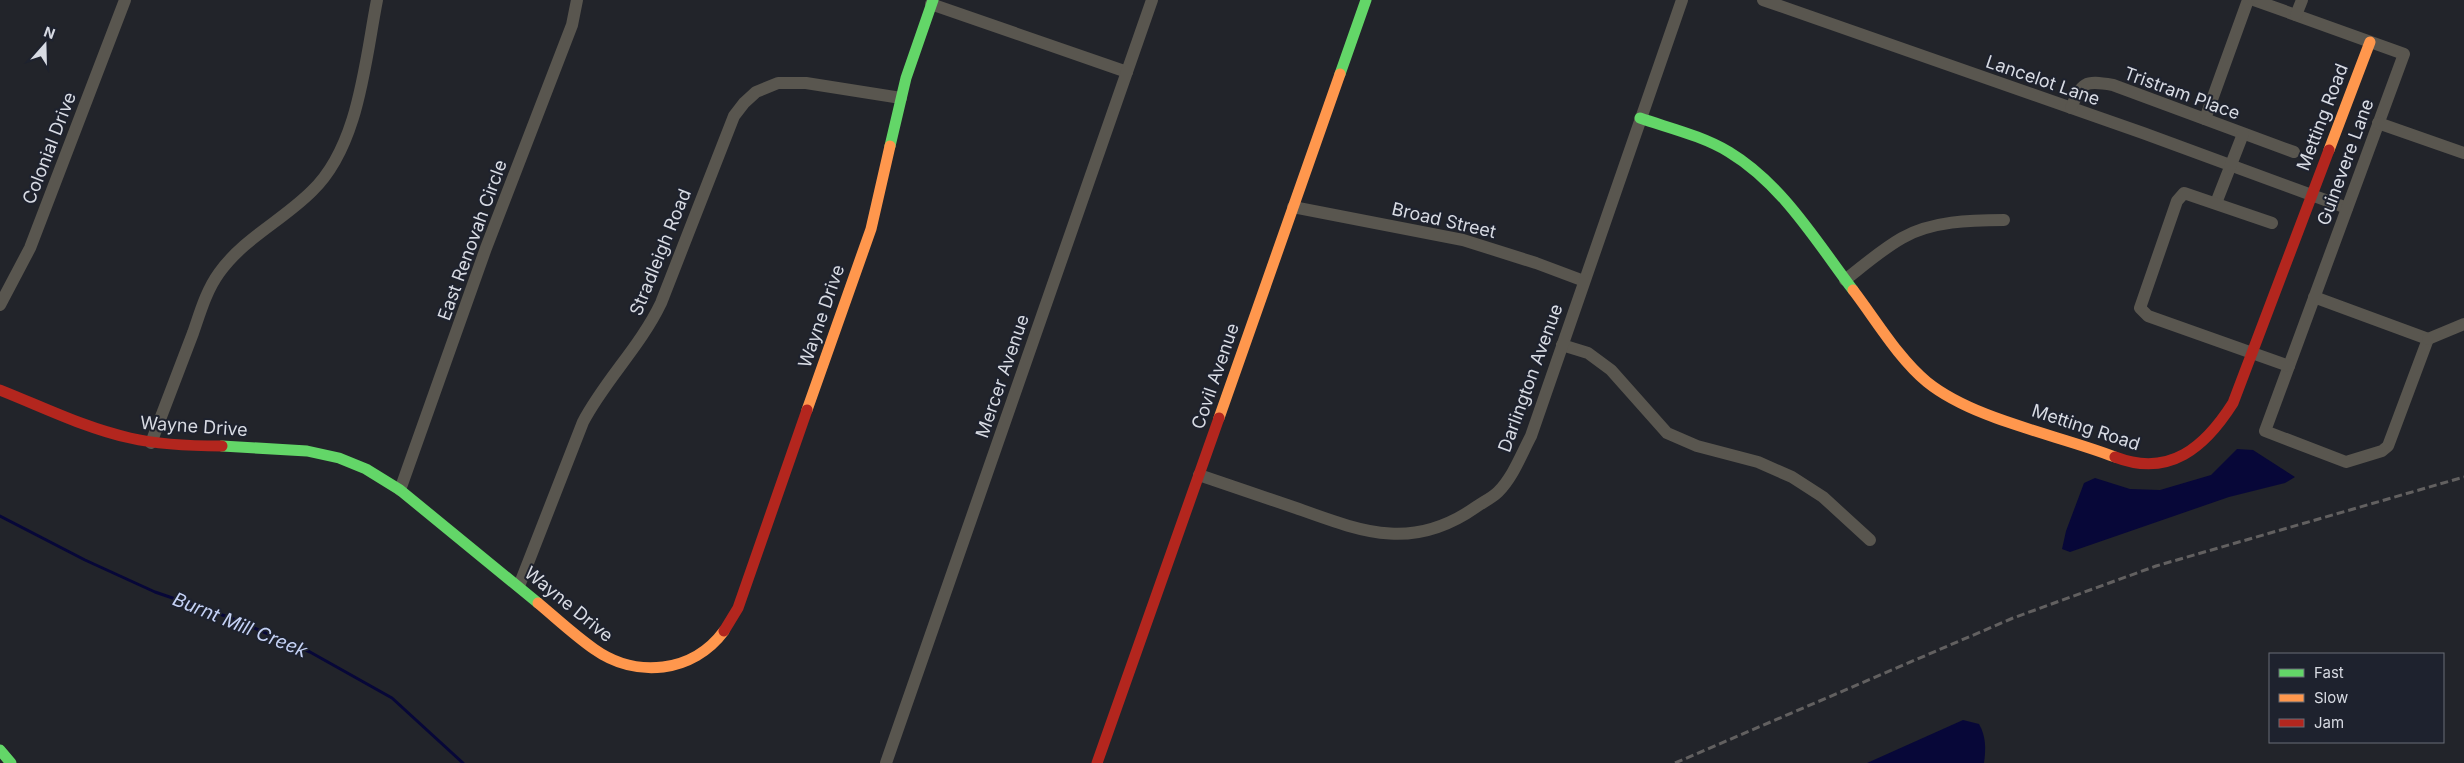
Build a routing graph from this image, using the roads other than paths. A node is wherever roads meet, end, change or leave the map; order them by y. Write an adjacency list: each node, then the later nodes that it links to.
1 (125, 0): 33 (street, Colonial Drive)
2 (377, 0): 40 (street)
3 (1152, 0): 14 (street, Mercer Avenue)
4 (1366, 0): 26 (street, Covil Avenue)
5 (1682, 0): 17 (street, Darlington Avenue)
6 (1763, 0): 16 (street, Lancelot Lane)
7 (2248, 0): 18 (street)
8 (2254, 0): 12 (street, Guinevere Lane)
9 (2302, 0): 12 (street)
10 (576, 2): 42 (street, East Renovah Circle)
11 (932, 2): 14 (street); 15 (street, Wayne Drive)
12 (2296, 16): 13 (street, Guinevere Lane)
13 (2370, 42): 19 (street, Guinevere Lane); 24 (street, Metting Road)
14 (1126, 72): 47 (street, Mercer Avenue)
15 (901, 98): 44 (street, Stradleigh Road); 44 (street, Wayne Drive)
16 (2071, 108): 18 (street, Tristram Place); 23 (street, Lancelot Lane)
17 (1640, 118): 30 (street, Metting Road); 31 (street, Darlington Avenue)
18 (2205, 119): 20 (street, Tristram Place)
19 (2378, 123): 22 (street); 27 (street, Guinevere Lane)
20 (2243, 134): 21 (street, Tristram Place); 23 (street)
21 (2294, 152)
22 (2464, 153)
23 (2230, 166): 24 (street, Lancelot Lane); 25 (street)
24 (2310, 194): 27 (street, Lancelot Lane); 37 (street, Metting Road)
25 (2216, 203): 29 (street); 37 (street)
26 (1294, 207): 31 (street, Broad Street); 41 (street, Covil Avenue)
27 (2347, 208): 32 (street, Guinevere Lane)
28 (2004, 220): 30 (street)
29 (2272, 223)
30 (1845, 280): 37 (street, Metting Road)
31 (1584, 281): 36 (street, Darlington Avenue)
32 (2314, 297): 35 (street); 38 (street, Guinevere Lane)
33 (0, 304)
34 (2464, 324): 35 (street)
35 (2428, 339): 38 (street, Guinevere Lane)
36 (1562, 345): 41 (street, Darlington Avenue); 43 (street)
37 (2252, 352): 38 (street)
38 (2289, 366)
39 (0, 390): 40 (street, Wayne Drive)
40 (151, 443): 42 (street, Wayne Drive)
41 (1199, 474): 48 (street, Covil Avenue)
42 (400, 490): 44 (street, Wayne Drive)
43 (1870, 540)
44 (519, 586)
45 (0, 750): 46 (street)
46 (11, 763)
47 (886, 763)
48 (1098, 763)

